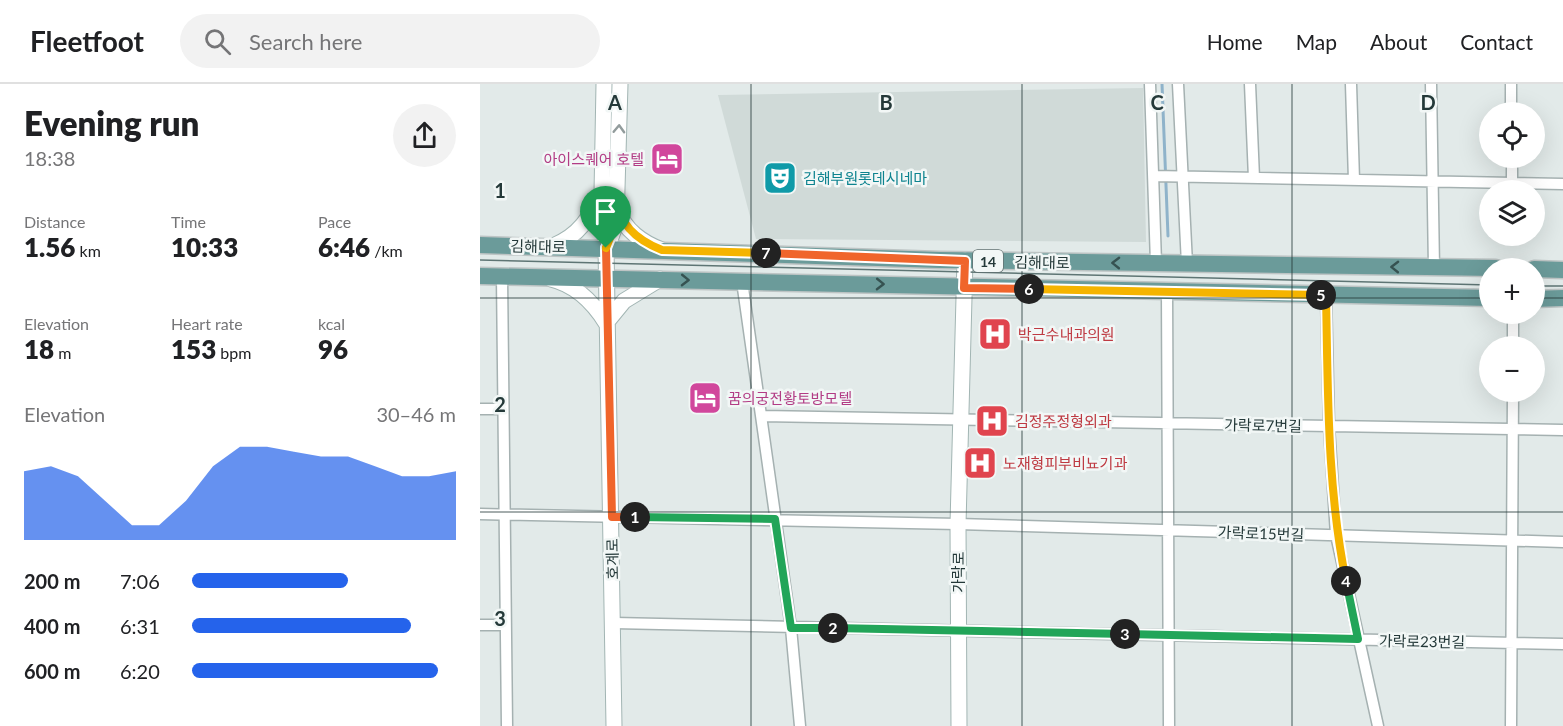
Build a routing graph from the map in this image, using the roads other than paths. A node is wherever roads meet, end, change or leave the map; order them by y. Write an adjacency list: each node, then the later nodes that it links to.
1 (604, 84): 18 (main road, 호계로)
2 (620, 84): 18 (main road, 호계로, one-way to 2)
3 (1150, 84): 10 (street)
4 (1179, 84): 11 (street)
5 (1250, 84): 12 (street)
6 (1352, 84): 13 (street)
7 (1431, 84): 14 (street)
8 (1510, 84): 9 (street)
9 (1511, 102)
10 (1162, 176): 11 (street); 24 (street)
11 (1183, 177): 12 (street); 25 (street)
12 (1254, 178): 13 (street)
13 (1353, 180): 14 (street)
14 (1433, 181): 15 (street); 26 (street)
15 (1479, 182)
16 (1545, 184): 17 (street)
17 (1563, 184)
18 (610, 196): 20 (main road); 21 (main road, 호계로); 22 (main road)
19 (480, 245): 20 (main road, 김해대로 / 14)
20 (553, 246): 21 (main road, 김해대로 / 14)
21 (606, 248): 22 (main road, 김해대로 / 14); 33 (main road, 호계로)
22 (662, 250): 23 (main road, 김해대로 / 14)
23 (965, 261): 24 (main road, 김해대로 / 14, one-way to 23); 36 (main road, 가락로)
24 (1156, 263): 25 (main road, 김해대로 / 14)
25 (1187, 264): 26 (main road, 김해대로 / 14, one-way to 25)
26 (1434, 268): 27 (main road, 김해대로 / 14)
27 (1479, 268)
28 (1545, 269): 29 (main road)
29 (1563, 270)
30 (480, 276): 31 (main road, 김해대로 / 14)
31 (502, 277): 32 (main road, 김해대로 / 14); 45 (street)
32 (541, 277): 33 (main road, 김해대로 / 14); 42 (main road)
33 (606, 278): 34 (main road, 김해대로 / 14); 42 (main road, 호계로)
34 (660, 279): 35 (main road, 김해대로 / 14, one-way to 35); 42 (main road)
35 (742, 281): 36 (main road, 김해대로 / 14, one-way to 36); 46 (street)
36 (964, 288): 37 (main road, 김해대로 / 14); 47 (main road, 가락로)
37 (1167, 292): 38 (main road, 김해대로 / 14); 48 (street)
38 (1326, 296): 39 (main road, 김해대로 / 14); 49 (street)
39 (1479, 298)
40 (1545, 298): 41 (main road)
41 (1563, 298)
42 (606, 323): 54 (main road, 호계로)
43 (1513, 402): 50 (street)
44 (480, 409): 45 (street)
45 (503, 409): 53 (street)
46 (761, 416): 47 (street); 55 (street)
47 (962, 418): 48 (street, 가락로7번길); 56 (main road, 가락로)
48 (1168, 422): 49 (street, 가락로7번길); 57 (street)
49 (1329, 426): 50 (street, 가락로7번길); 58 (street)
50 (1513, 429): 51 (street, 가락로7번길); 59 (street)
51 (1563, 430)
52 (480, 514): 53 (street, 가락로15번길)
53 (504, 514): 54 (street, 가락로15번길); 62 (street)
54 (612, 517): 55 (street, 가락로15번길); 61 (main road, 호계로)
55 (775, 519): 56 (street, 가락로15번길); 64 (street)
56 (958, 524): 57 (street, 가락로15번길); 65 (main road, 가락로)
57 (1168, 530): 58 (street, 가락로15번길); 66 (street)
58 (1336, 535): 59 (street, 가락로15번길); 67 (street)
59 (1512, 541): 60 (street, 가락로15번길); 68 (street)
60 (1563, 542)
61 (614, 623): 64 (street, 가락로23번길); 71 (main road, 호계로)
62 (505, 625): 63 (street); 70 (street)
63 (480, 626)
64 (791, 628): 65 (street, 가락로23번길); 72 (street)
65 (958, 629): 66 (street, 가락로23번길); 73 (main road, 가락로)
66 (1169, 635): 67 (street, 가락로23번길); 74 (street)
67 (1358, 639): 68 (street, 가락로23번길); 75 (street)
68 (1512, 643): 69 (street, 가락로23번길); 76 (street)
69 (1563, 644)
70 (507, 726)
71 (614, 726)
72 (800, 726)
73 (959, 726)
74 (1169, 726)
75 (1378, 726)
76 (1511, 726)

